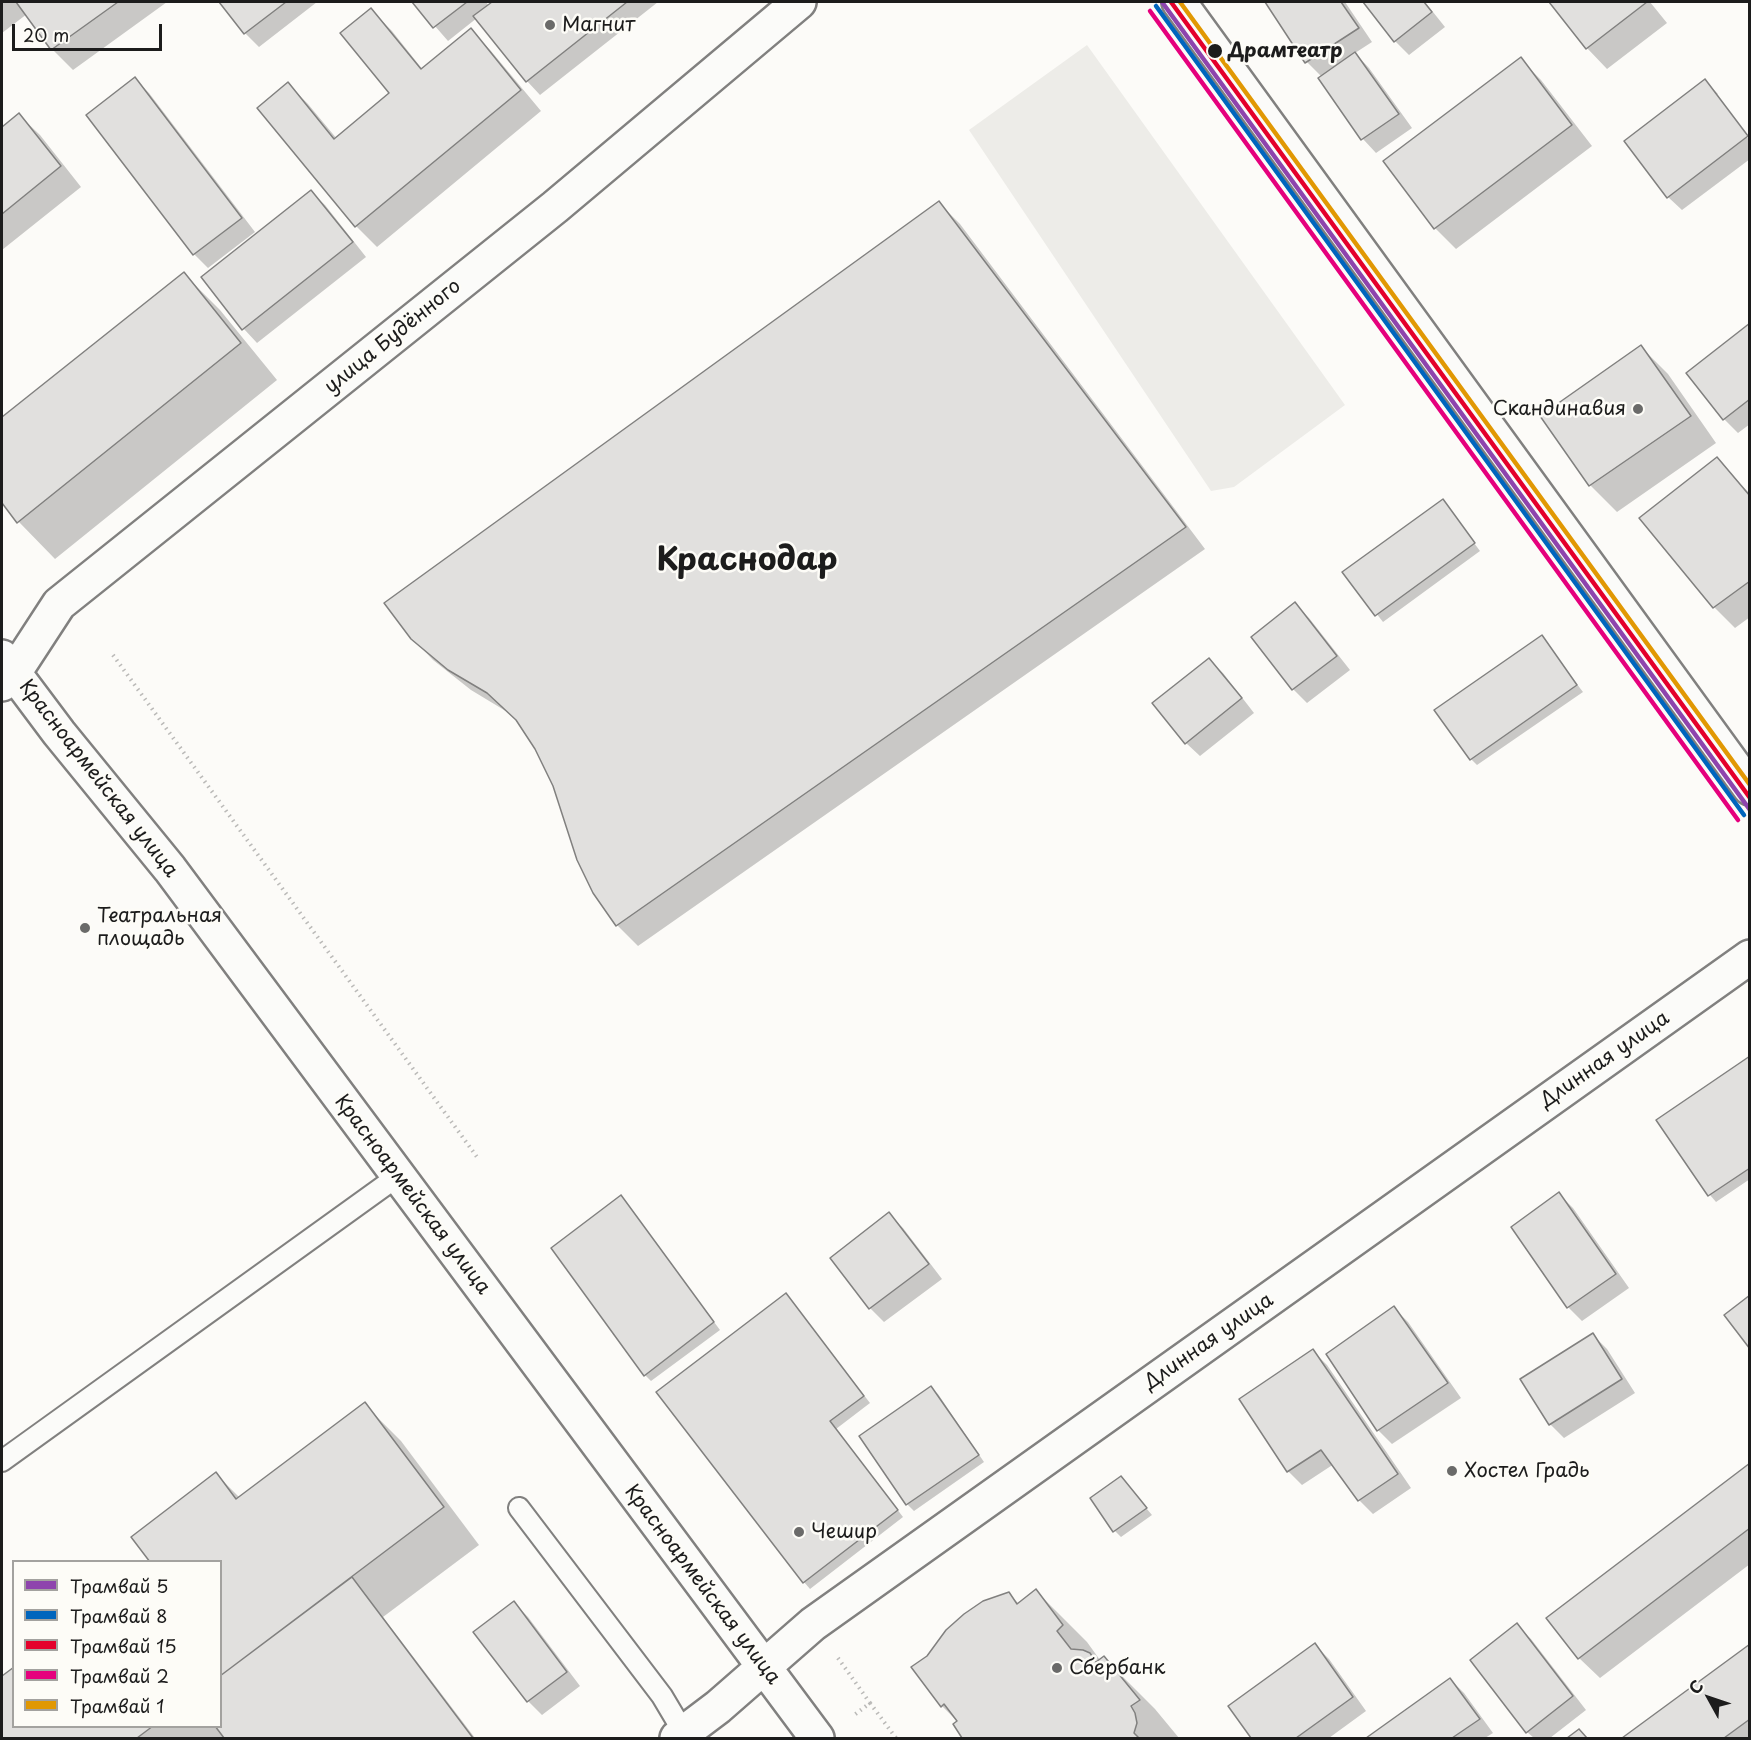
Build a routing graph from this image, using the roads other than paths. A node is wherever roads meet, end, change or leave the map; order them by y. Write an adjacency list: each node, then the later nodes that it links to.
1 (799, 2): 3 (street, улица Будённого)
2 (1179, 2): 4 (street)
3 (6, 671): 6 (street, Красноармейская улица)
4 (1749, 788)
5 (1749, 957): 9 (street, Длинная улица)
6 (398, 1176): 7 (lane); 9 (street, Красноармейская улица)
7 (2, 1461)
8 (519, 1508): 10 (lane)
9 (764, 1666): 10 (street, Длинная улица); 11 (street, Красноармейская улица)
10 (681, 1736)
11 (817, 1738)

